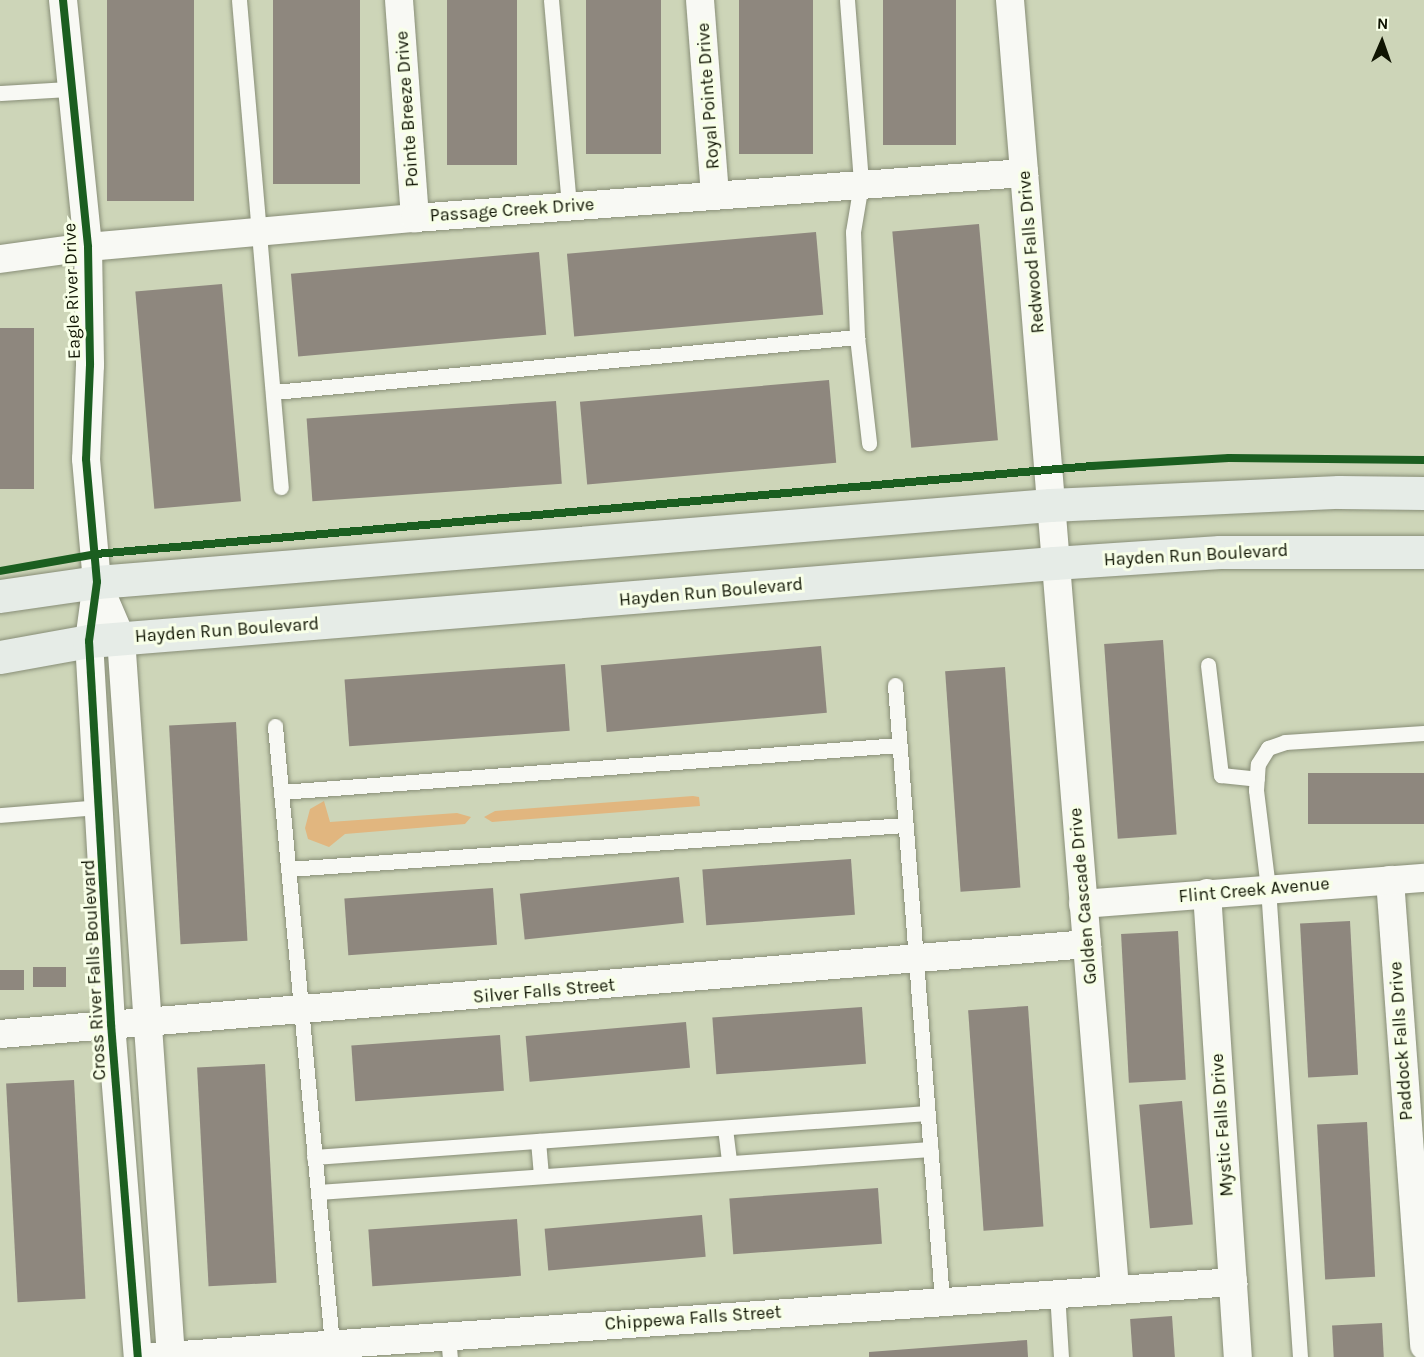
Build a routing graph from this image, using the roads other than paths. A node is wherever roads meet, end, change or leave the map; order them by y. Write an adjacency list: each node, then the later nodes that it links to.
1 (63, 0): 8 (street, Eagle River Drive)
2 (239, 0): 15 (lane)
3 (399, 0): 14 (street, Pointe Breeze Drive)
4 (551, 0): 13 (lane)
5 (700, 0): 12 (street, Royal Pointe Drive)
6 (846, 0): 11 (lane)
7 (1010, 0): 10 (street, Redwood Falls Drive)
8 (69, 89): 9 (lane); 16 (street, Eagle River Drive)
9 (0, 93)
10 (1024, 173): 11 (street, Passage Creek Drive); 23 (street, Redwood Falls Drive)
11 (861, 184): 12 (street, Passage Creek Drive); 18 (lane)
12 (716, 193): 13 (street, Passage Creek Drive)
13 (569, 206): 14 (street, Passage Creek Drive)
14 (415, 218): 15 (street, Passage Creek Drive)
15 (258, 232): 16 (street, Passage Creek Drive); 19 (lane)
16 (88, 247): 17 (street, Passage Creek Drive); 26 (street, Eagle River Drive)
17 (0, 259)
18 (857, 338): 19 (lane); 20 (lane)
19 (274, 392): 21 (lane)
20 (869, 443)
21 (280, 487)
22 (1424, 493): 23 (main road)
23 (1050, 505): 25 (street, Golden Cascade Drive); 26 (main road)
24 (1424, 552): 25 (main road, Hayden Run Boulevard)
25 (1054, 563): 28 (main road, Hayden Run Boulevard); 46 (street, Golden Cascade Drive)
26 (97, 582): 27 (main road); 28 (street); 29 (street, Cross River Falls Boulevard)
27 (0, 596)
28 (121, 638): 29 (main road, Hayden Run Boulevard); 50 (street)
29 (89, 641): 30 (main road, Hayden Run Boulevard); 38 (street, Cross River Falls Boulevard)
30 (0, 657)
31 (1208, 665): 36 (lane)
32 (894, 685): 35 (lane)
33 (275, 726): 37 (lane)
34 (1424, 734): 36 (lane)
35 (899, 745): 37 (lane); 40 (lane)
36 (1257, 779): 44 (lane)
37 (281, 792): 41 (lane)
38 (100, 807): 39 (lane); 51 (street, Cross River Falls Boulevard)
39 (0, 815)
40 (905, 825): 41 (lane); 48 (lane)
41 (288, 869): 49 (lane)
42 (1424, 878): 43 (street, Flint Creek Avenue)
43 (1390, 880): 44 (street, Flint Creek Avenue); 61 (street, Paddock Falls Drive)
44 (1268, 888): 45 (street, Flint Creek Avenue); 74 (lane)
45 (1208, 893): 46 (street, Flint Creek Avenue); 62 (street, Mystic Falls Drive)
46 (1083, 904): 47 (street, Golden Cascade Drive)
47 (1087, 944): 48 (street, Silver Falls Street); 63 (street, Golden Cascade Drive)
48 (915, 958): 49 (street, Silver Falls Street); 53 (lane)
49 (301, 1012): 50 (street, Silver Falls Street); 57 (lane)
50 (148, 1023): 51 (street, Silver Falls Street); 70 (street)
51 (111, 1024): 52 (street, Silver Falls Street); 71 (street, Cross River Falls Boulevard)
52 (0, 1034)
53 (927, 1113): 54 (lane); 56 (lane)
54 (725, 1128): 55 (lane); 58 (lane)
55 (538, 1141): 57 (lane); 59 (lane)
56 (930, 1149): 58 (lane); 65 (lane)
57 (314, 1157): 60 (lane)
58 (729, 1163): 59 (lane)
59 (541, 1176): 60 (lane)
60 (318, 1192): 66 (lane)
61 (1419, 1228): 68 (street, Paddock Falls Drive)
62 (1233, 1282): 63 (street, Chippewa Falls Street); 73 (street, Mystic Falls Drive)
63 (1115, 1288): 64 (street, Chippewa Falls Street)
64 (1057, 1292): 65 (street, Chippewa Falls Street); 72 (lane)
65 (942, 1300): 67 (street, Chippewa Falls Street)
66 (332, 1344): 67 (street, Chippewa Falls Street); 69 (street, Chippewa Falls Street)
67 (449, 1346)
68 (1424, 1346)
69 (292, 1352): 70 (street, Chippewa Falls Street)
70 (162, 1356)
71 (138, 1357)
72 (1061, 1357)
73 (1238, 1357)
74 (1300, 1357)

